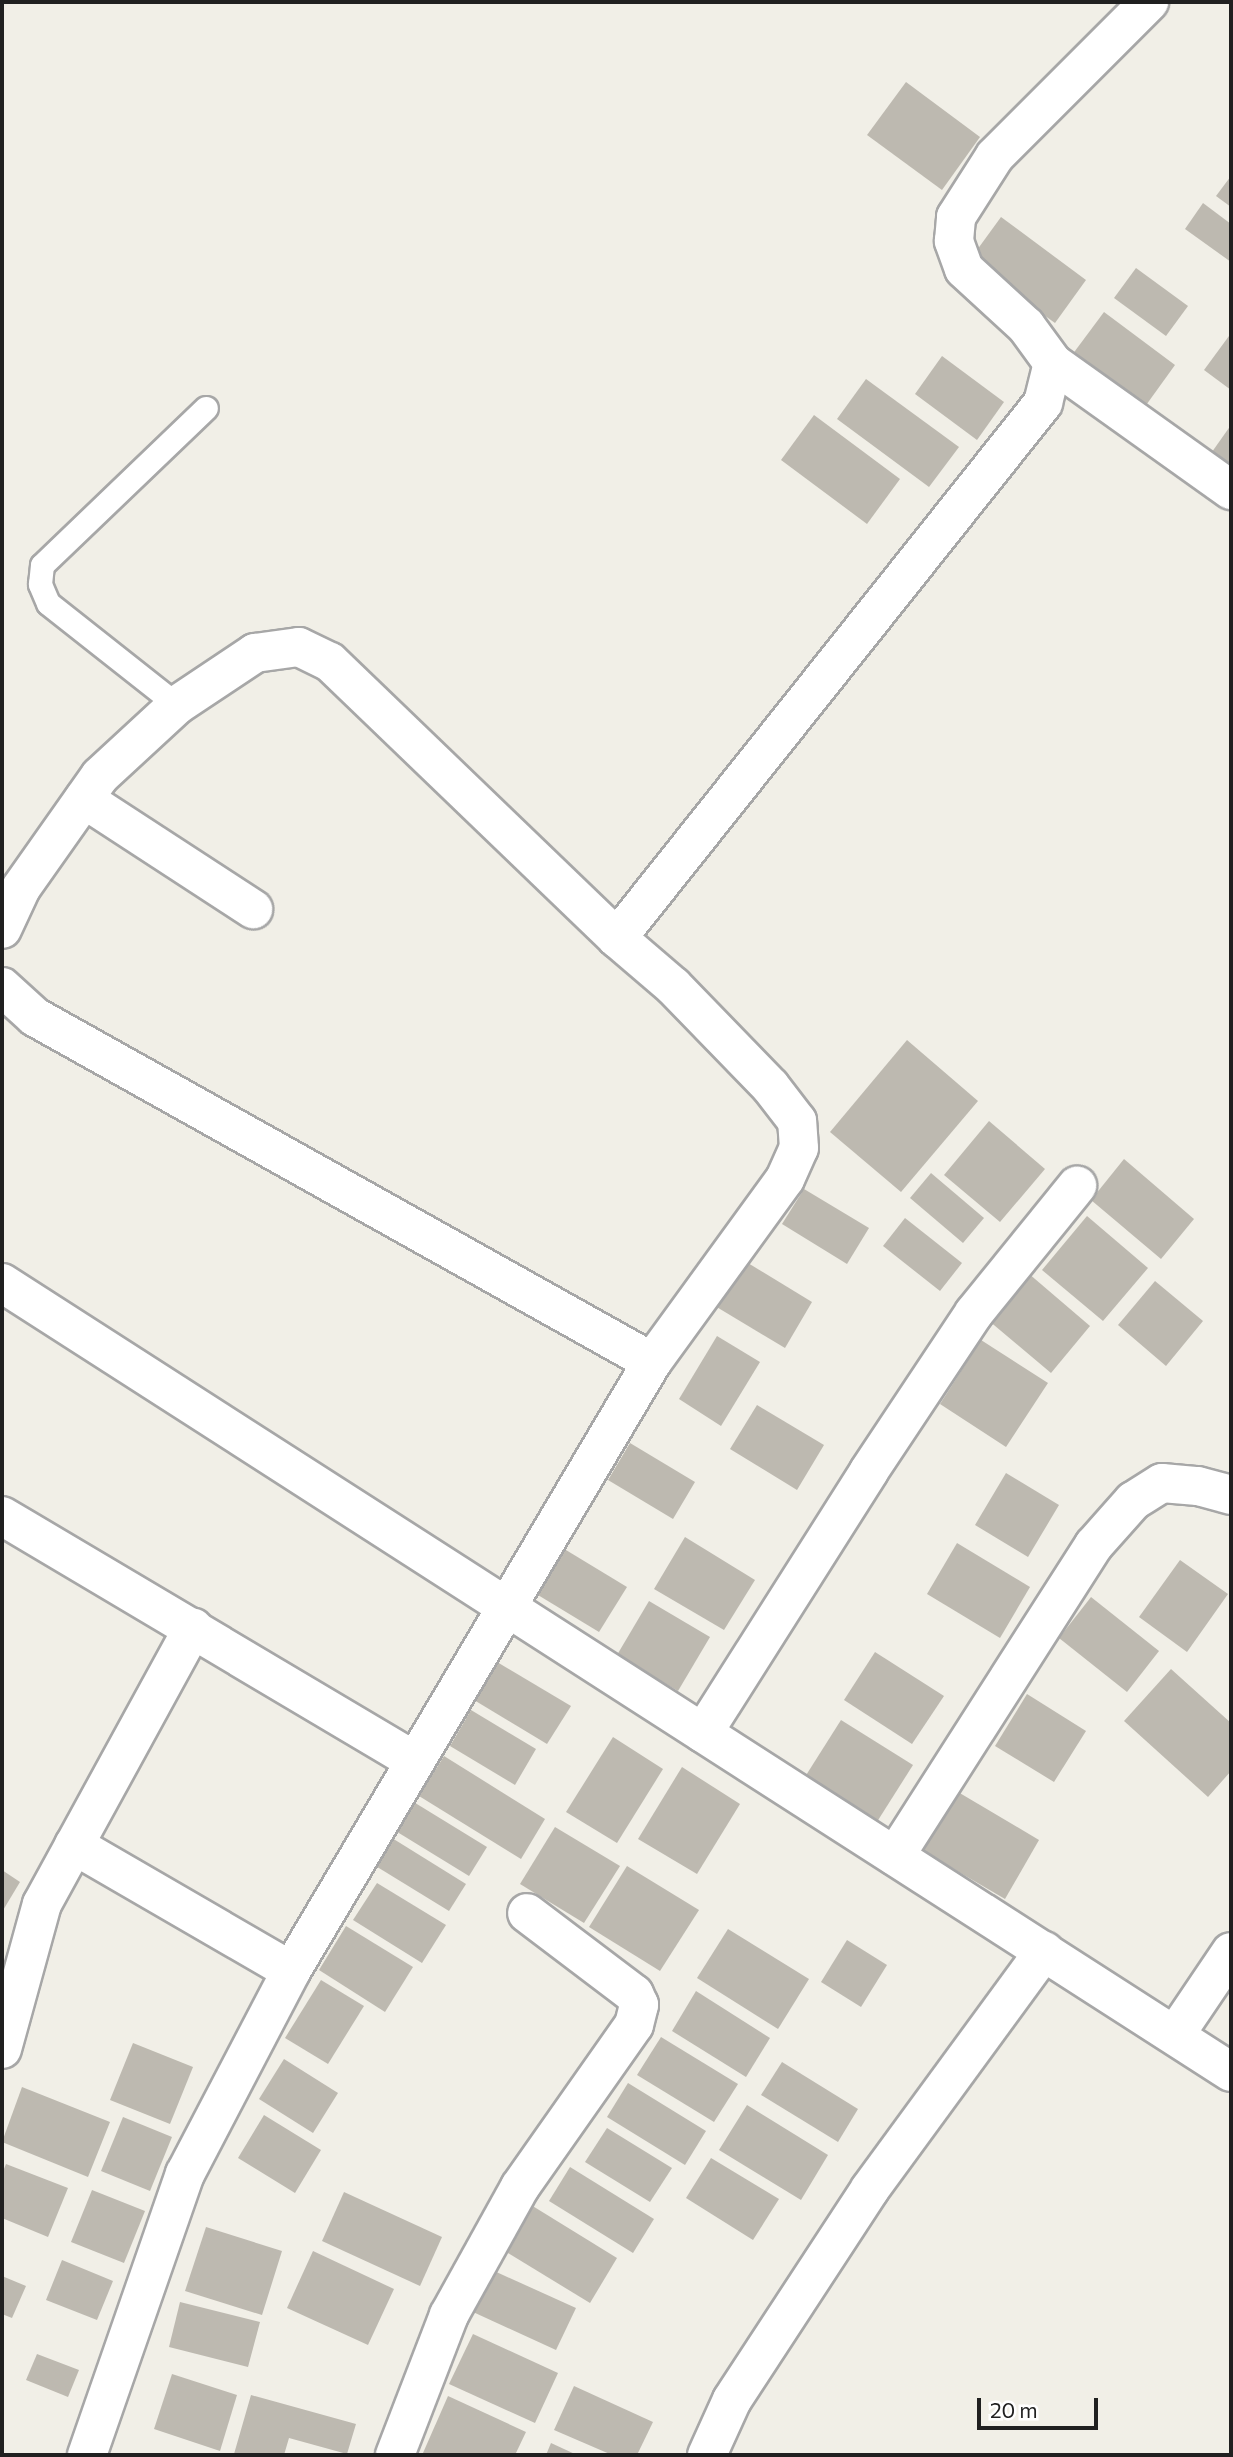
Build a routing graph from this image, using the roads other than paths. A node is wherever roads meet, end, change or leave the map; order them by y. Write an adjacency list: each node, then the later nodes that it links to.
1 (1149, 2): 2 (street)
2 (1053, 363): 4 (street); 9 (street)
3 (206, 408): 5 (lane)
4 (1231, 490)
5 (177, 705): 6 (street); 9 (street)
6 (84, 799): 7 (street); 8 (street)
7 (253, 909)
8 (2, 929)
9 (617, 938): 13 (street)
10 (2, 987): 13 (street)
11 (1077, 1186): 18 (street)
12 (2, 1283): 16 (street)
13 (652, 1362): 16 (street)
14 (1231, 1495): 21 (street)
15 (2, 1516): 17 (street)
16 (506, 1606): 18 (street); 19 (street)
17 (192, 1628): 19 (street); 20 (street)
18 (703, 1733): 21 (street)
19 (414, 1761): 25 (street)
20 (74, 1844): 25 (street); 27 (street)
21 (895, 1856): 23 (street)
22 (527, 1913): 30 (street)
23 (1044, 1951): 26 (street); 31 (street)
24 (1231, 1952): 26 (street)
25 (291, 1971): 29 (street)
26 (1175, 2035): 28 (street)
27 (2, 2049)
28 (1231, 2071)
29 (87, 2455)
30 (395, 2455)
31 (707, 2455)

